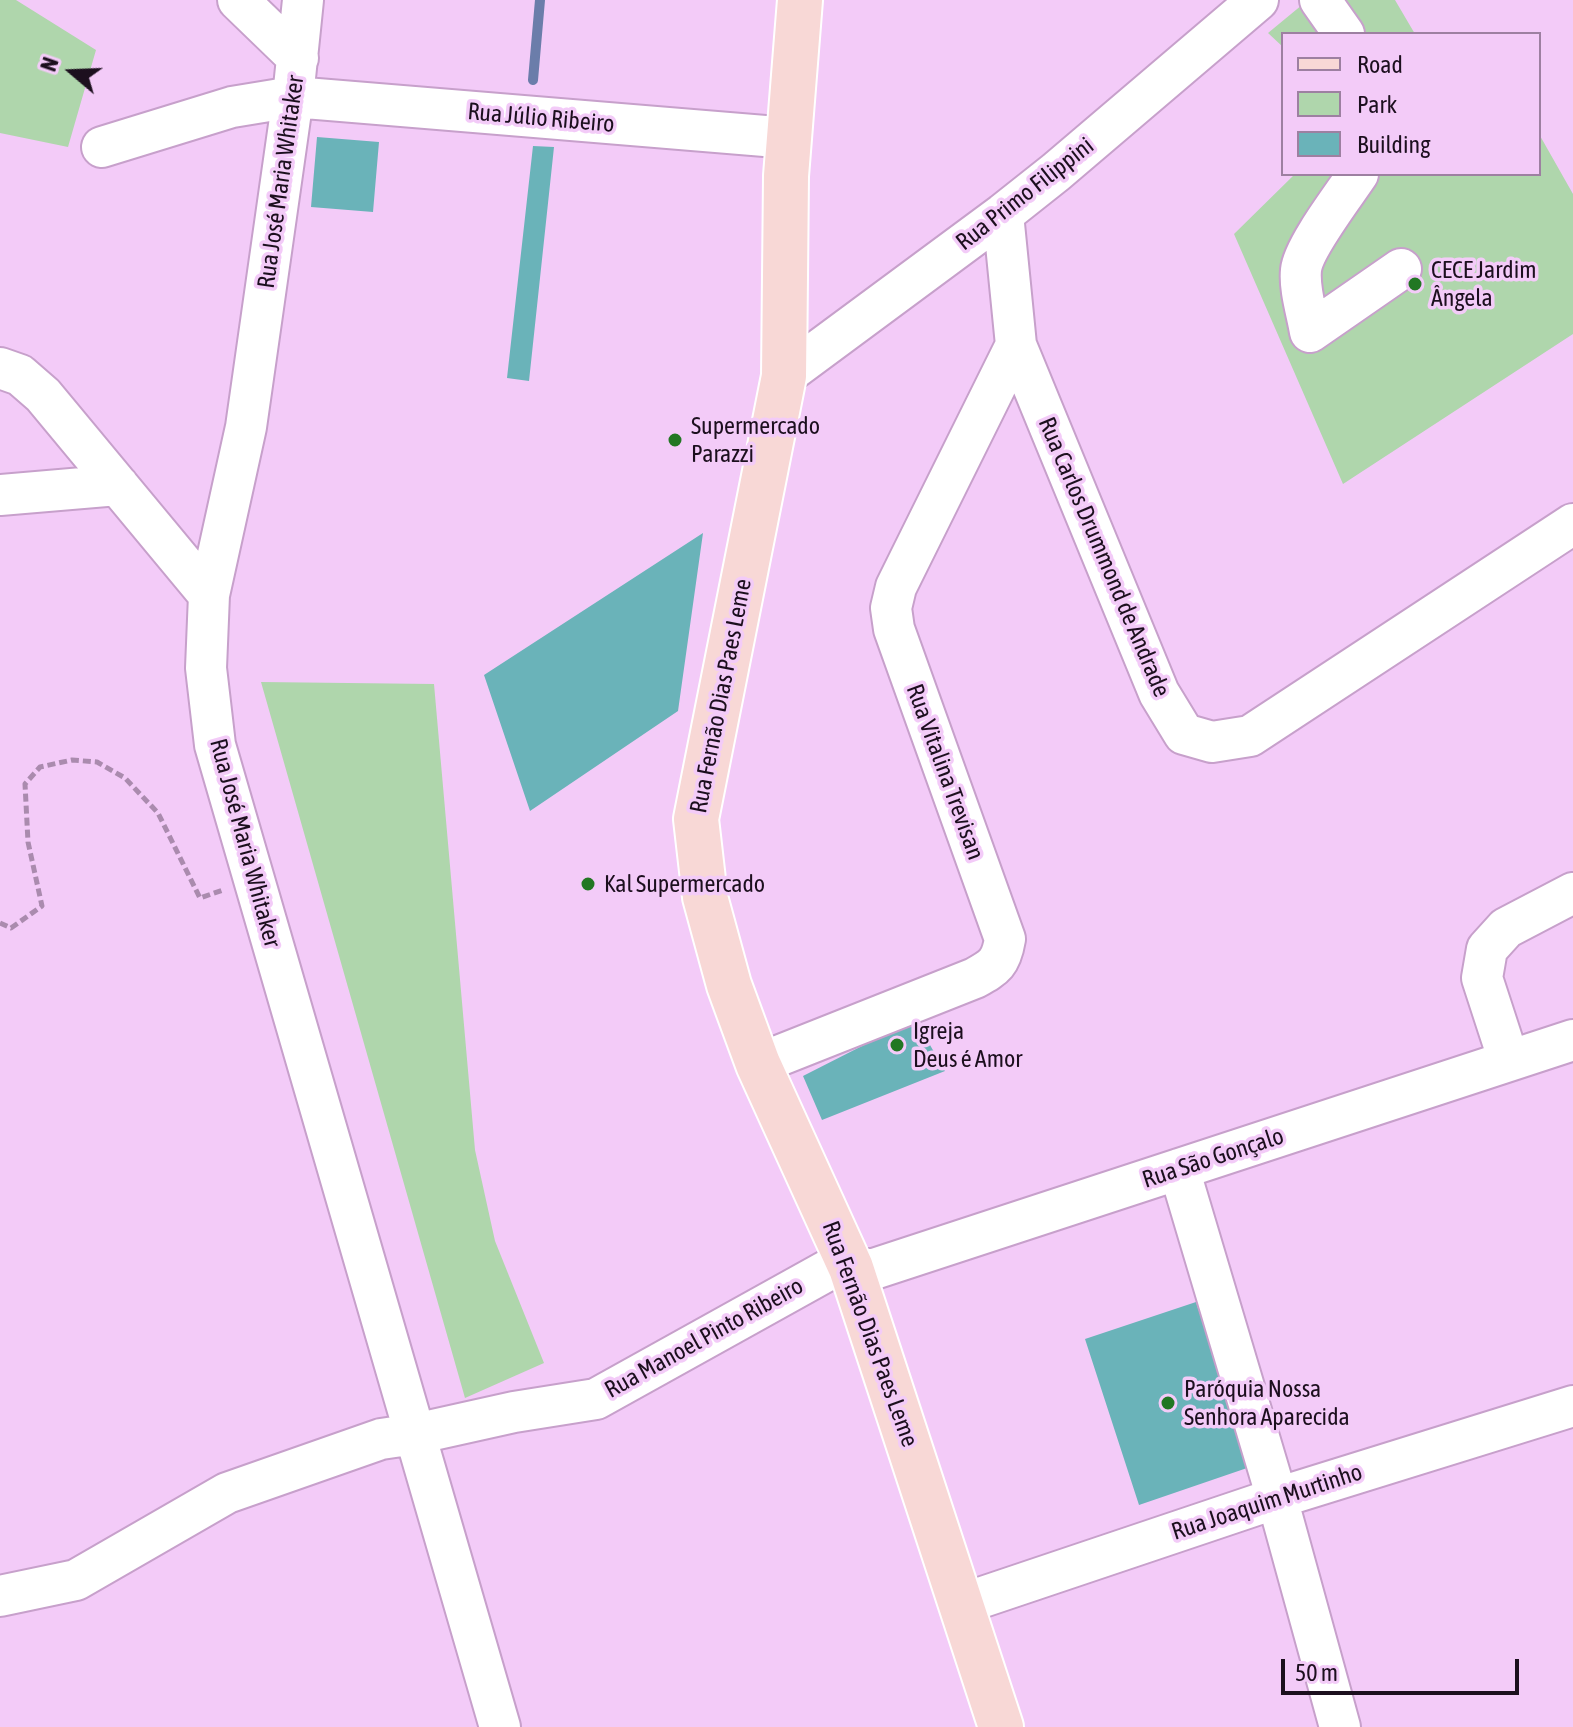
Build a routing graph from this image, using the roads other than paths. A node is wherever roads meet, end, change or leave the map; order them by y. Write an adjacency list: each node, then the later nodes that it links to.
1 (238, 0): 7 (street)
2 (303, 0): 7 (street, Rua José Maria Whitaker)
3 (800, 0): 9 (main road, Rua Fernão Dias Paes Leme)
4 (1320, 0): 6 (street)
5 (1250, 2): 12 (street, Rua Primo Filippini)
6 (1343, 32)
7 (298, 58): 8 (street, Rua José Maria Whitaker)
8 (293, 97): 9 (street, Rua Júlio Ribeiro); 10 (street, Rua Júlio Ribeiro); 20 (street, Rua José Maria Whitaker)
9 (789, 138): 16 (main road, Rua Fernão Dias Paes Leme)
10 (102, 147)
11 (1357, 176): 13 (street)
12 (1003, 214): 14 (street, Rua Carlos Drummond de Andrade); 16 (street, Rua Primo Filippini)
13 (1401, 269)
14 (1016, 345): 19 (street, Rua Carlos Drummond de Andrade); 24 (street, Rua Vitalina Trevisan)
15 (0, 368): 17 (street)
16 (784, 376): 24 (main road, Rua Fernão Dias Paes Leme)
17 (118, 485): 18 (street); 20 (street)
18 (0, 495)
19 (1573, 524)
20 (209, 595): 28 (street, Rua José Maria Whitaker)
21 (1573, 893): 23 (street)
22 (1573, 1040): 23 (street, Rua São Gonçalo)
23 (1509, 1061): 25 (street, Rua São Gonçalo)
24 (758, 1064): 26 (main road, Rua Fernão Dias Paes Leme)
25 (1179, 1169): 26 (street, Rua São Gonçalo); 29 (street)
26 (851, 1268): 28 (street, Rua Manoel Pinto Ribeiro); 31 (main road, Rua Fernão Dias Paes Leme)
27 (1573, 1406): 29 (street, Rua Joaquim Murtinho)
28 (415, 1434): 30 (street, Rua Manoel Pinto Ribeiro); 32 (street, Rua José Maria Whitaker)
29 (1277, 1498): 31 (street, Rua Joaquim Murtinho); 34 (street)
30 (0, 1596)
31 (962, 1604): 33 (main road, Rua Fernão Dias Paes Leme)
32 (500, 1727)
33 (1001, 1727)
34 (1340, 1727)

